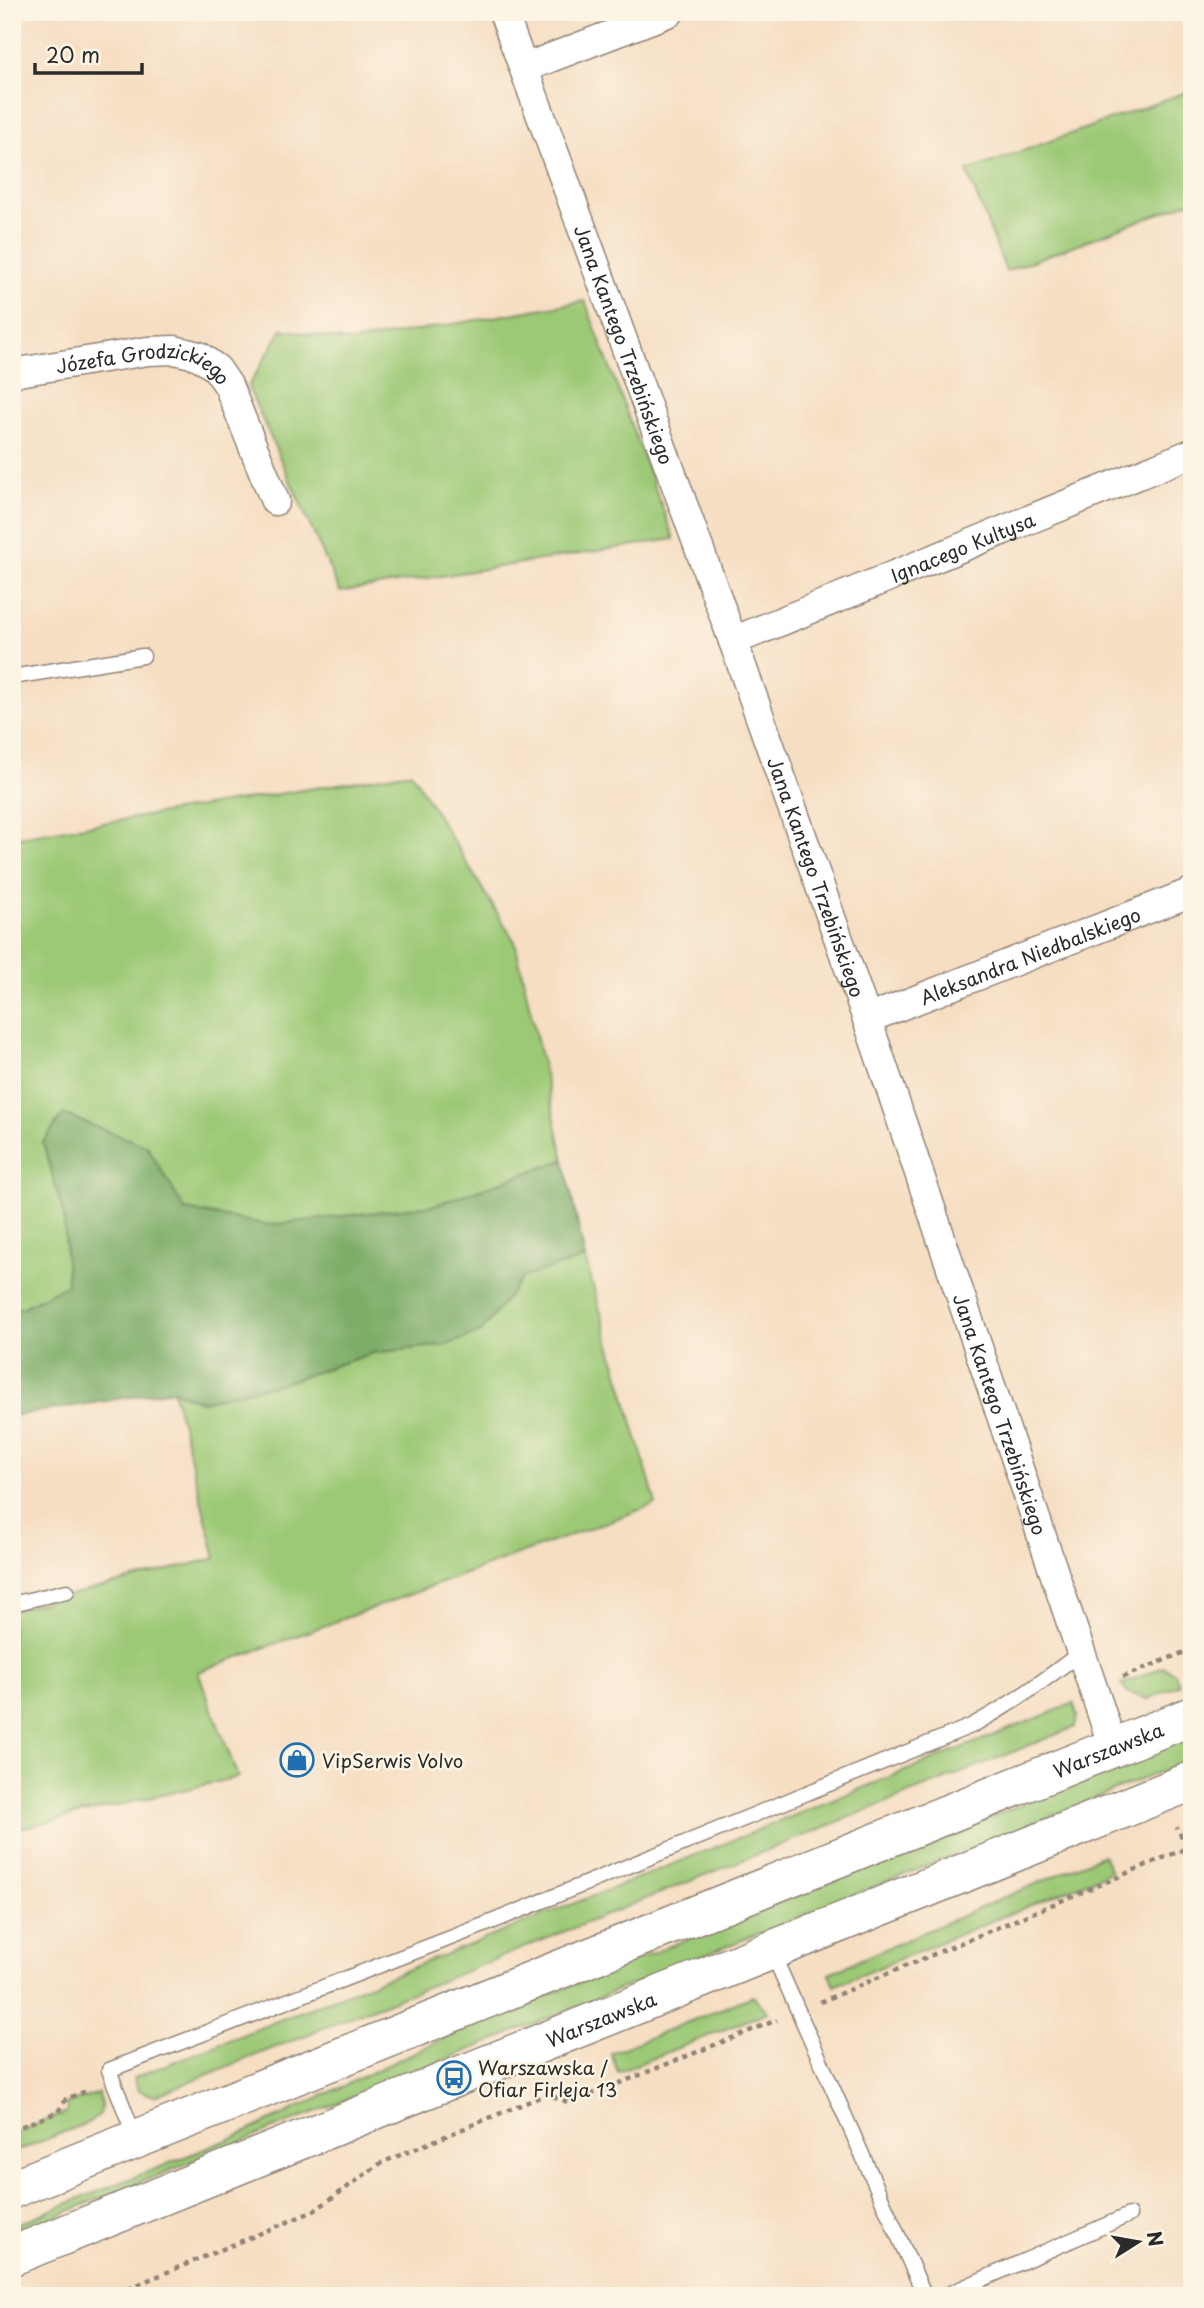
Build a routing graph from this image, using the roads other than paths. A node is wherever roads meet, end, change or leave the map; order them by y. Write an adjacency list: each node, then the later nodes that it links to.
1 (503, 12): 3 (street, Jana Kantego Trzebińskiego)
2 (670, 12): 3 (street)
3 (524, 68): 7 (street, Jana Kantego Trzebińskiego)
4 (12, 373): 6 (street, Józefa Grodzickiego)
5 (1192, 453): 7 (street, Ignacego Kultysa)
6 (275, 501)
7 (733, 642): 11 (street, Jana Kantego Trzebińskiego)
8 (142, 656): 9 (lane)
9 (12, 677)
10 (1192, 892): 11 (street, Aleksandra Niedbalskiego)
11 (867, 1019): 14 (street, Jana Kantego Trzebińskiego)
12 (67, 1591): 13 (lane)
13 (12, 1604)
14 (1081, 1652): 16 (street, Jana Kantego Trzebińskiego); 19 (lane)
15 (1192, 1716): 16 (main road, Warszawska)
16 (1113, 1747): 19 (main road, Warszawska)
17 (1192, 1781): 18 (main road, Warszawska)
18 (771, 1950): 22 (main road, Warszawska); 23 (lane)
19 (136, 2140): 20 (main road, Warszawska)
20 (12, 2189)
21 (1129, 2215): 24 (lane)
22 (12, 2256)
23 (925, 2296)
24 (944, 2296)

